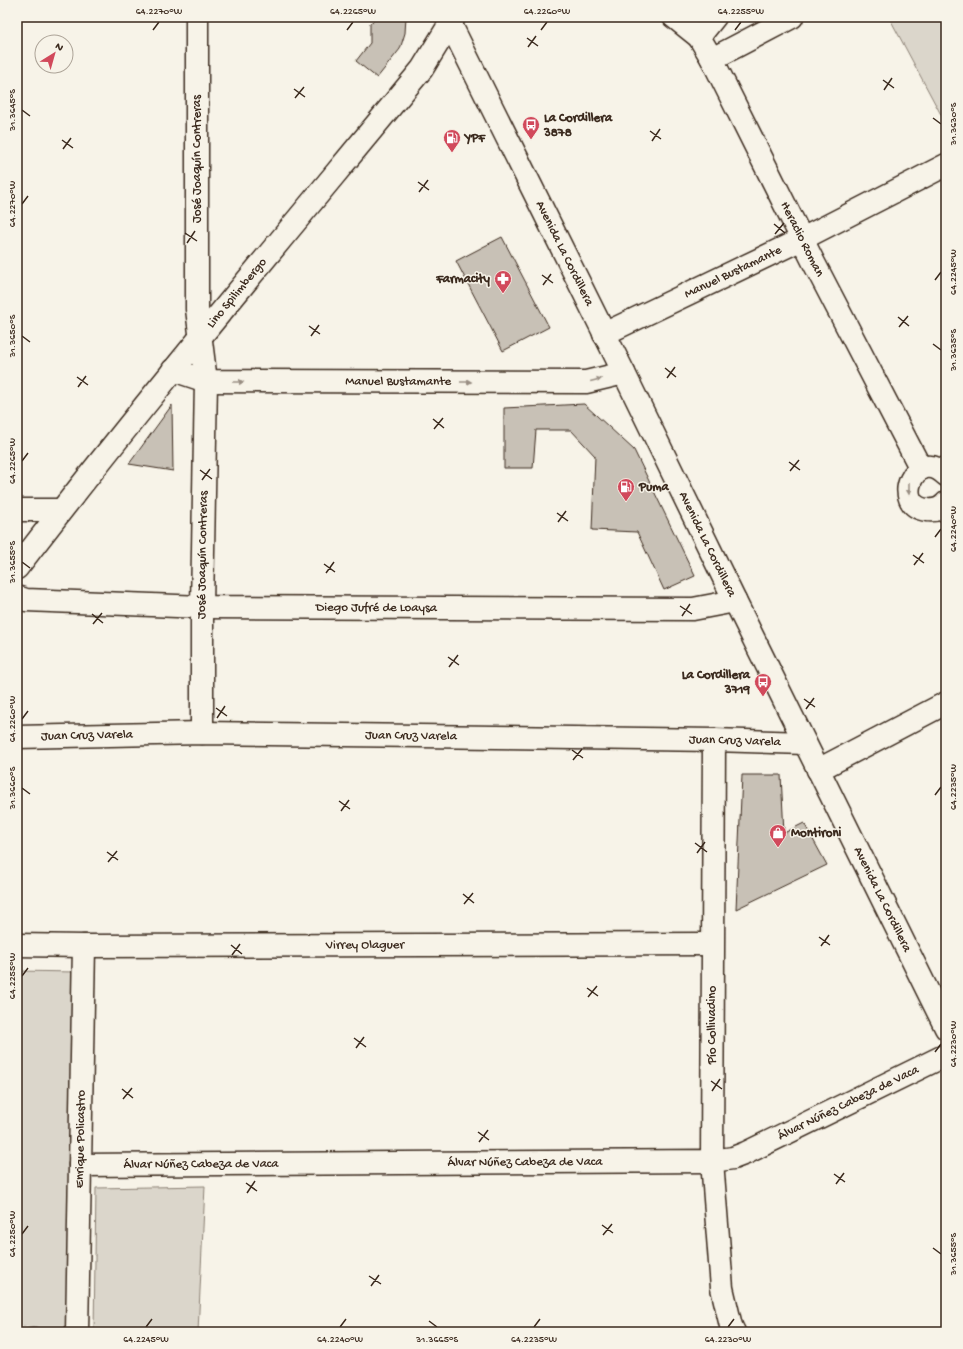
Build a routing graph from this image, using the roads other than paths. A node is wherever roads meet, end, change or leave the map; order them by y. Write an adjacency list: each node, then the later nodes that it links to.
1 (197, 17): 11 (street, José Joaquín Contreras)
2 (674, 17): 6 (street, Heraclio Roman)
3 (715, 17): 6 (street)
4 (792, 17): 7 (street)
5 (450, 19): 10 (street, Avenida La Cordillera); 11 (street, Lino Spilimbergo)
6 (699, 37): 7 (street, Heraclio Roman)
7 (712, 59): 9 (street, Heraclio Roman)
8 (946, 165): 9 (street, Manuel Bustamante)
9 (802, 238): 10 (street, Manuel Bustamante); 15 (street, Heraclio Roman)
10 (604, 334): 13 (street, Avenida La Cordillera)
11 (201, 337): 12 (street, Lino Spilimbergo); 14 (street, José Joaquín Contreras)
12 (173, 370): 14 (street, Manuel Bustamante); 18 (street, Lino Spilimbergo)
13 (624, 373): 14 (street, Manuel Bustamante, one-way to 13); 22 (street, Avenida La Cordillera)
14 (206, 382): 23 (street, José Joaquín Contreras)
15 (920, 469): 16 (street); 19 (street, one-way to 19)
16 (946, 475)
17 (17, 510): 18 (street)
18 (61, 510): 20 (street, Lino Spilimbergo)
19 (944, 512)
20 (17, 568)
21 (17, 597): 23 (street, Diego Jufré de Loaysa)
22 (735, 601): 23 (street, Diego Jufré de Loaysa); 28 (street, Avenida La Cordillera)
23 (202, 607): 25 (street, José Joaquín Contreras)
24 (946, 703): 29 (street)
25 (202, 733): 26 (street, Juan Cruz Varela); 27 (street, Juan Cruz Varela)
26 (17, 737)
27 (714, 740): 28 (street, Juan Cruz Varela); 30 (street, Pío Collivadino)
28 (805, 743): 29 (street, Avenida La Cordillera)
29 (818, 770): 33 (street, Avenida La Cordillera)
30 (712, 944): 32 (street, Virrey Olaguer); 35 (street, Pío Collivadino)
31 (17, 945): 32 (street, Virrey Olaguer)
32 (84, 946): 36 (street, Enrique Policastro)
33 (946, 1028)
34 (946, 1055): 35 (street, Álvar Núñez Cabeza de Vaca)
35 (712, 1161): 36 (street, Álvar Núñez Cabeza de Vaca); 37 (street, Pío Collivadino)
36 (80, 1166): 38 (street, Enrique Policastro)
37 (727, 1330)
38 (77, 1332)

